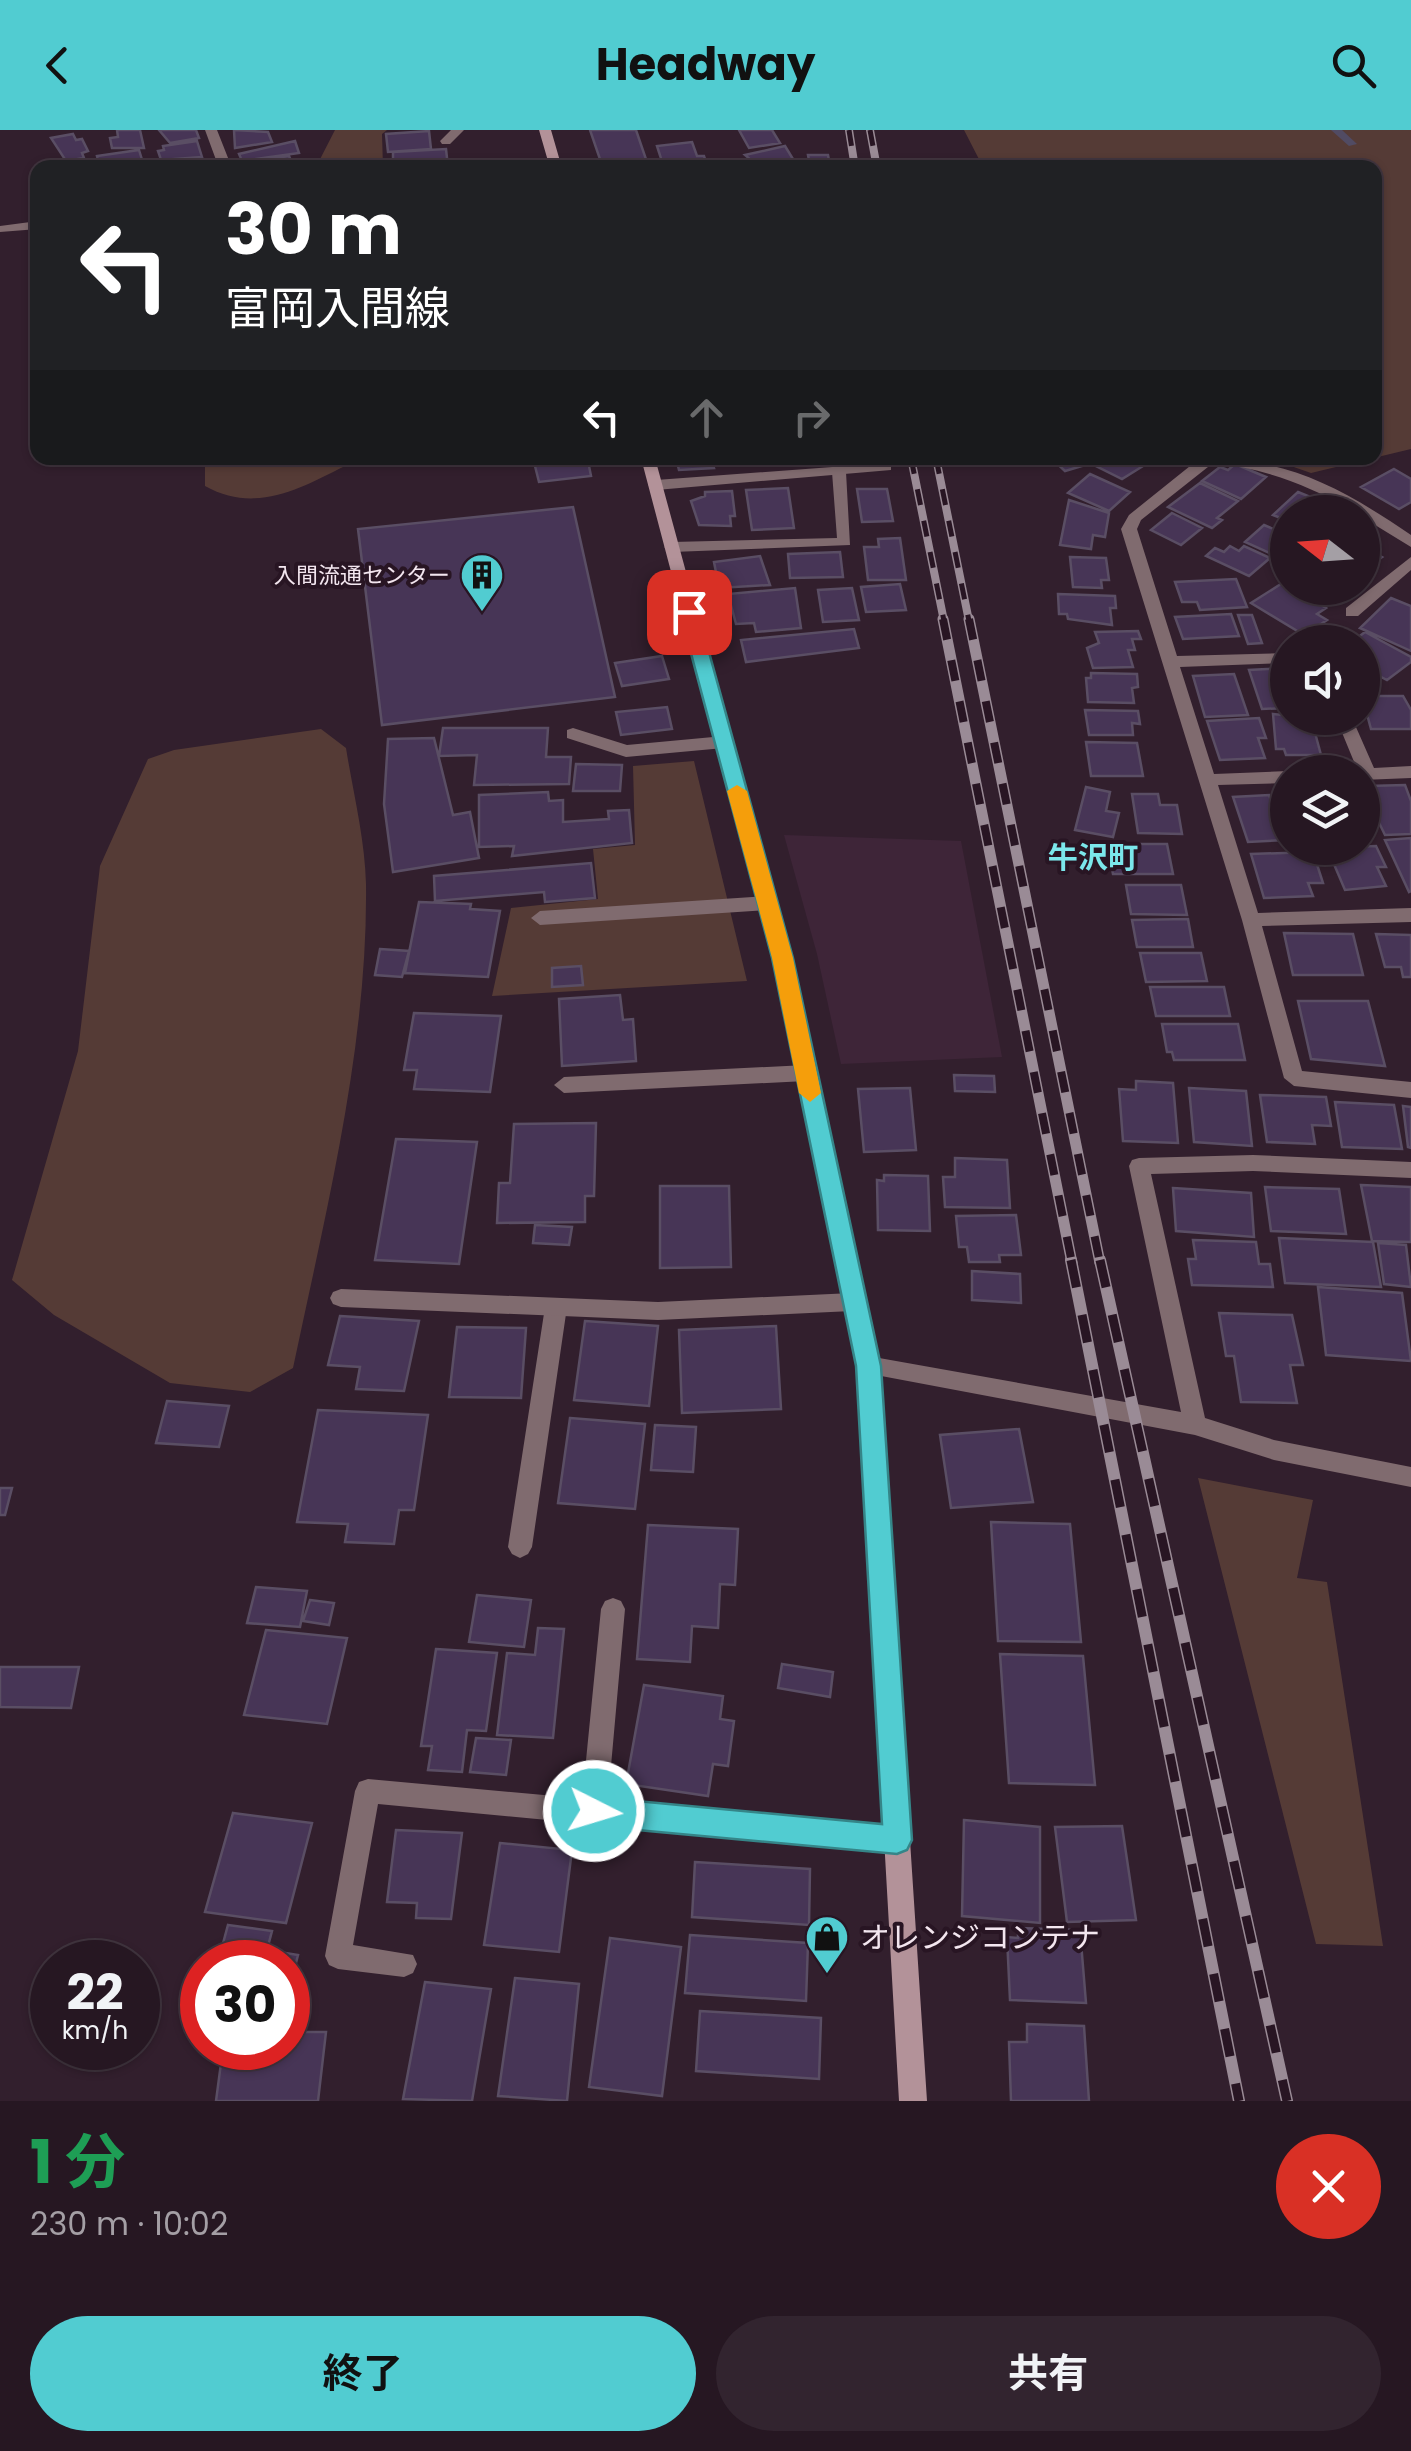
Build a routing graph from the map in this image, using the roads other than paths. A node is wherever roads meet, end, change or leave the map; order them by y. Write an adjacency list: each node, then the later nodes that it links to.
1 (211, 130): 5 (street)
2 (458, 130): 4 (street)
3 (545, 130): 6 (main road)
4 (446, 141)
5 (223, 160)
6 (554, 160)
7 (30, 226): 8 (street)
8 (3, 230)
9 (650, 465): 14 (main road)
10 (1199, 465): 20 (street)
11 (1262, 465): 15 (street)
12 (886, 467): 13 (street)
13 (839, 472): 14 (street); 16 (street)
14 (656, 485): 16 (main road)
15 (1411, 542)
16 (672, 547): 22 (main road)
17 (1411, 562): 18 (street)
18 (1352, 612)
19 (1270, 659): 20 (street)
20 (1170, 662): 26 (street)
21 (573, 734): 22 (street)
22 (724, 742): 27 (main road)
23 (1411, 772): 24 (street)
24 (1380, 773)
25 (1270, 778): 26 (street)
26 (1206, 780): 30 (street)
27 (768, 904): 29 (street); 31 (main road)
28 (1411, 915): 30 (street)
29 (540, 918)
30 (1251, 920): 33 (street)
31 (806, 1073): 32 (street); 36 (main road)
32 (564, 1084)
33 (1411, 1090)
34 (1411, 1170): 39 (street)
35 (341, 1298): 37 (street)
36 (852, 1302): 37 (street); 38 (main road)
37 (556, 1307): 41 (street)
38 (868, 1366): 39 (street); 44 (main road)
39 (1194, 1425): 40 (street)
40 (1411, 1477)
41 (520, 1547)
42 (613, 1610): 43 (street)
43 (594, 1811): 44 (street); 45 (street)
44 (897, 1840): 46 (main road)
45 (404, 1964)
46 (912, 2101)

